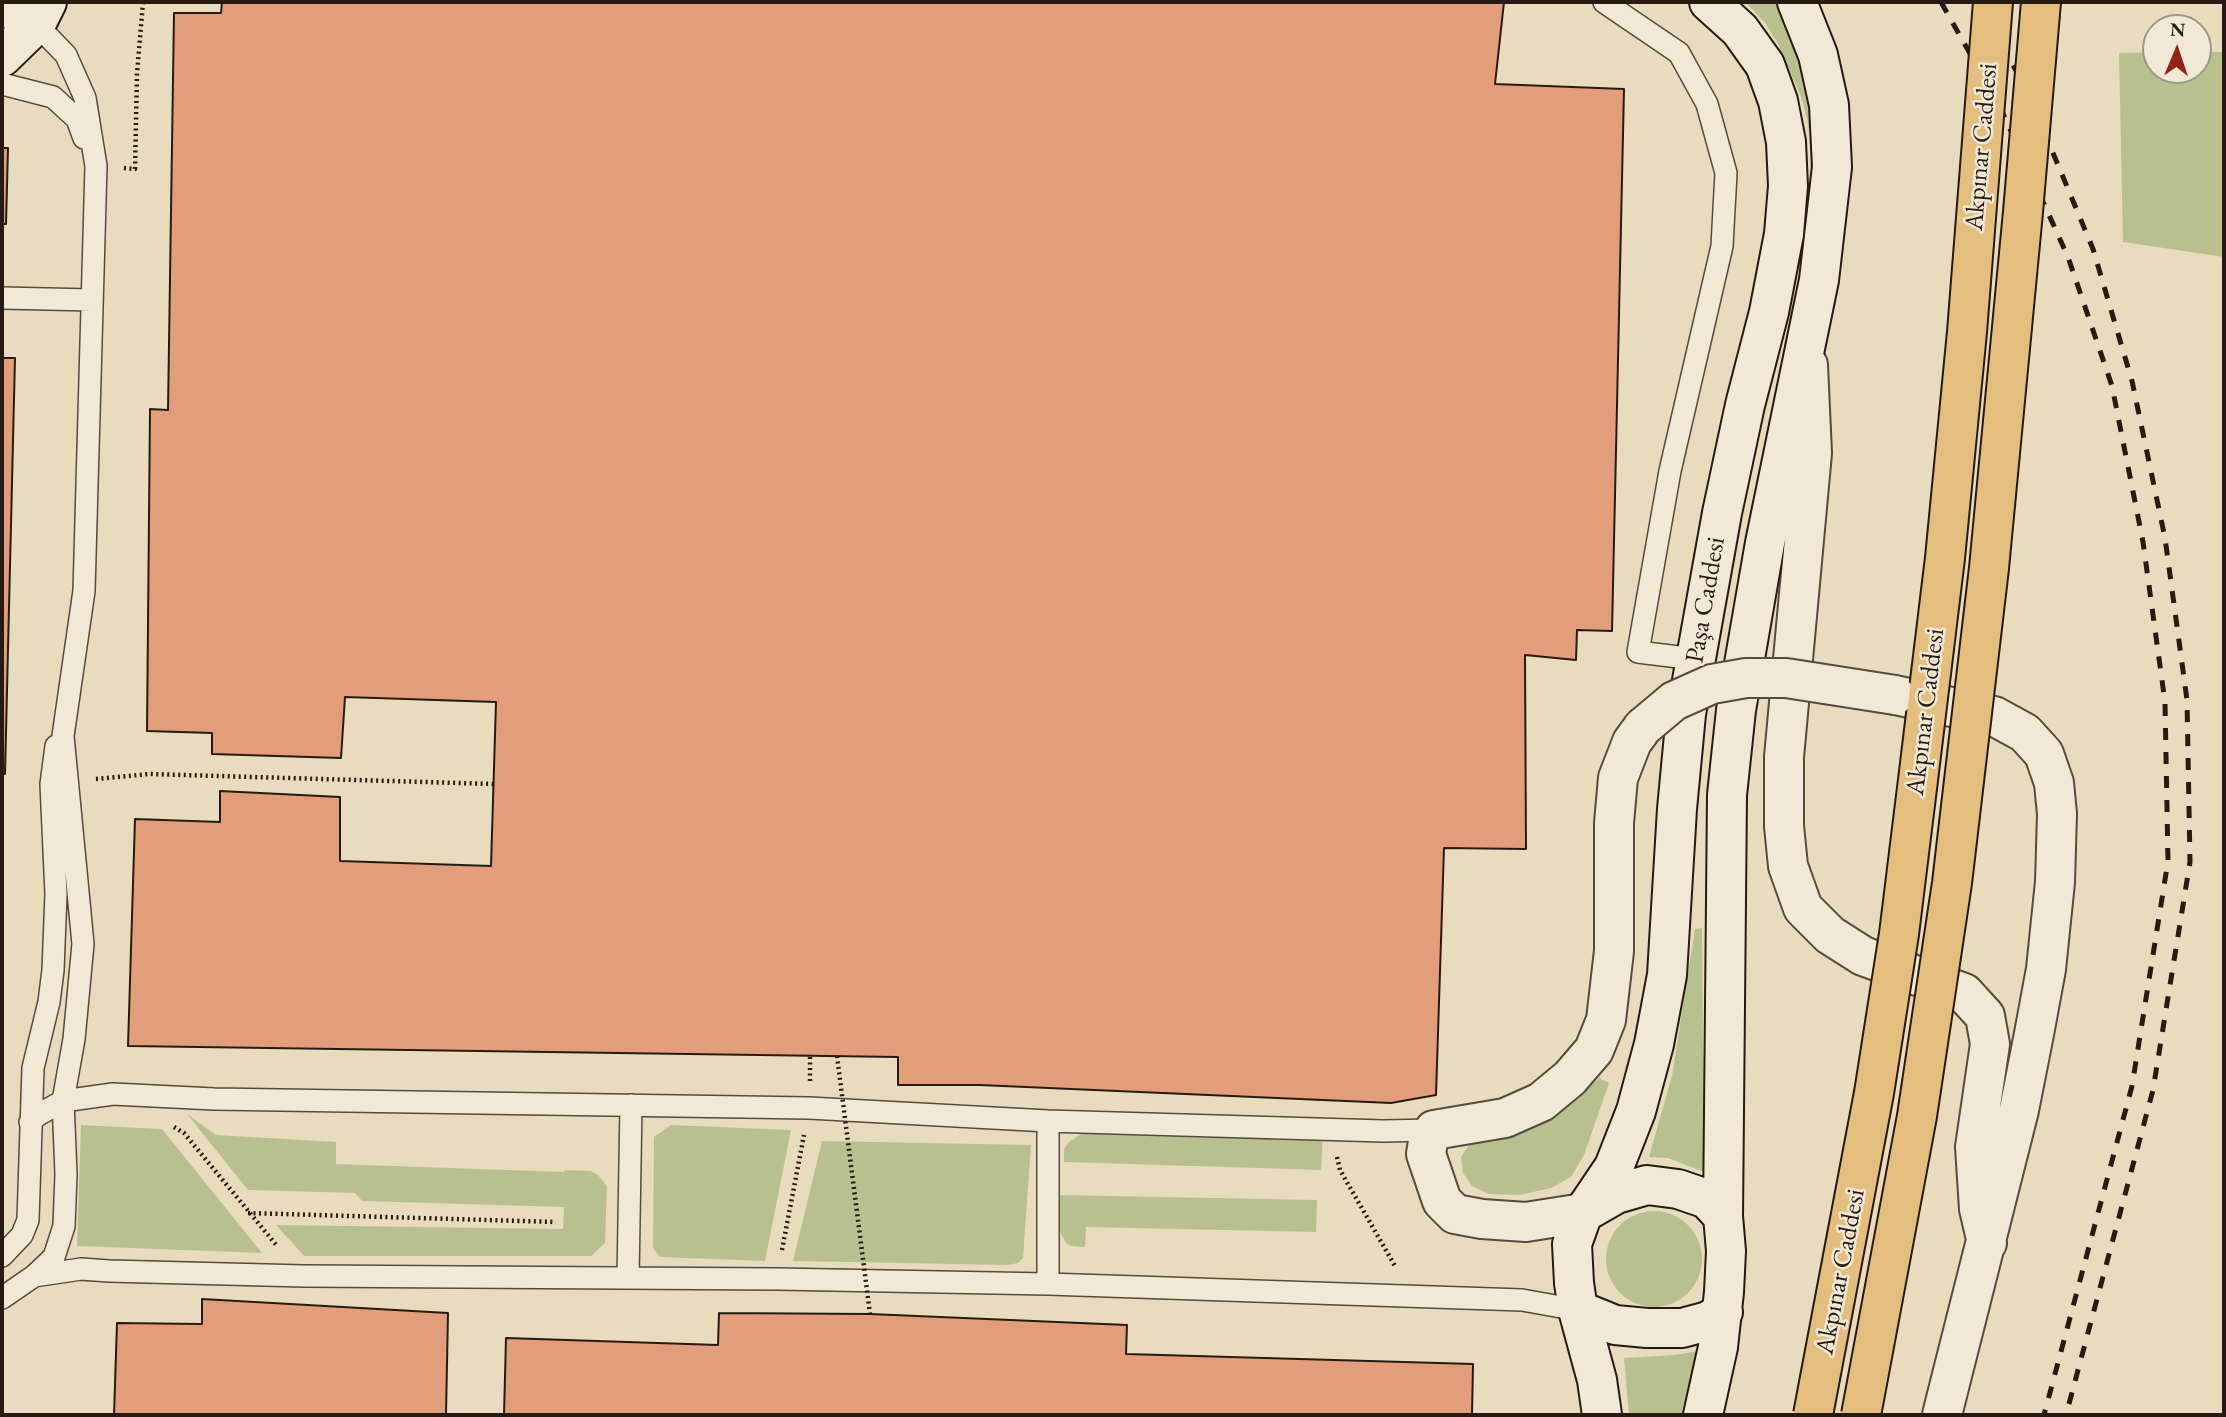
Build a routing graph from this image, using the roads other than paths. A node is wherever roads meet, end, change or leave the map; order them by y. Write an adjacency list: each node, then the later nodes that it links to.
1 (1604, 2): 14 (lane)
2 (1709, 2): 14 (main road, Paşa Caddesi)
3 (1797, 2): 13 (main road, Paşa Caddesi)
4 (1993, 2): 33 (main road, Akpınar Caddesi, bridge)
5 (2041, 2): 34 (main road, Akpınar Caddesi, bridge)
6 (2, 4): 7 (main road)
7 (42, 13): 8 (main road); 10 (lane)
8 (2, 57)
9 (2, 84): 10 (lane)
10 (96, 166): 12 (lane)
11 (2, 298): 12 (lane)
12 (92, 300): 15 (lane)
13 (1807, 340): 22 (main road, Paşa Caddesi); 23 (main road)
14 (1695, 659): 21 (main road, Paşa Caddesi)
15 (62, 736): 16 (lane); 19 (lane)
16 (63, 1101): 17 (lane); 19 (lane); 25 (lane)
17 (631, 1105): 18 (lane); 26 (lane)
18 (1048, 1121): 20 (lane); 27 (lane)
19 (30, 1122): 24 (lane)
20 (1434, 1130): 21 (main road); 23 (main road, bridge)
21 (1583, 1213): 22 (main road); 29 (main road)
22 (1723, 1216): 30 (main road)
23 (1987, 1242): 35 (main road)
24 (2, 1256)
25 (34, 1276): 26 (lane); 28 (lane)
26 (628, 1278): 27 (lane)
27 (1048, 1284): 29 (lane)
28 (2, 1298)
29 (1578, 1310): 30 (main road); 31 (main road)
30 (1723, 1312): 32 (main road)
31 (1602, 1415)
32 (1703, 1415)
33 (1813, 1415)
34 (1861, 1415)
35 (1942, 1415)

